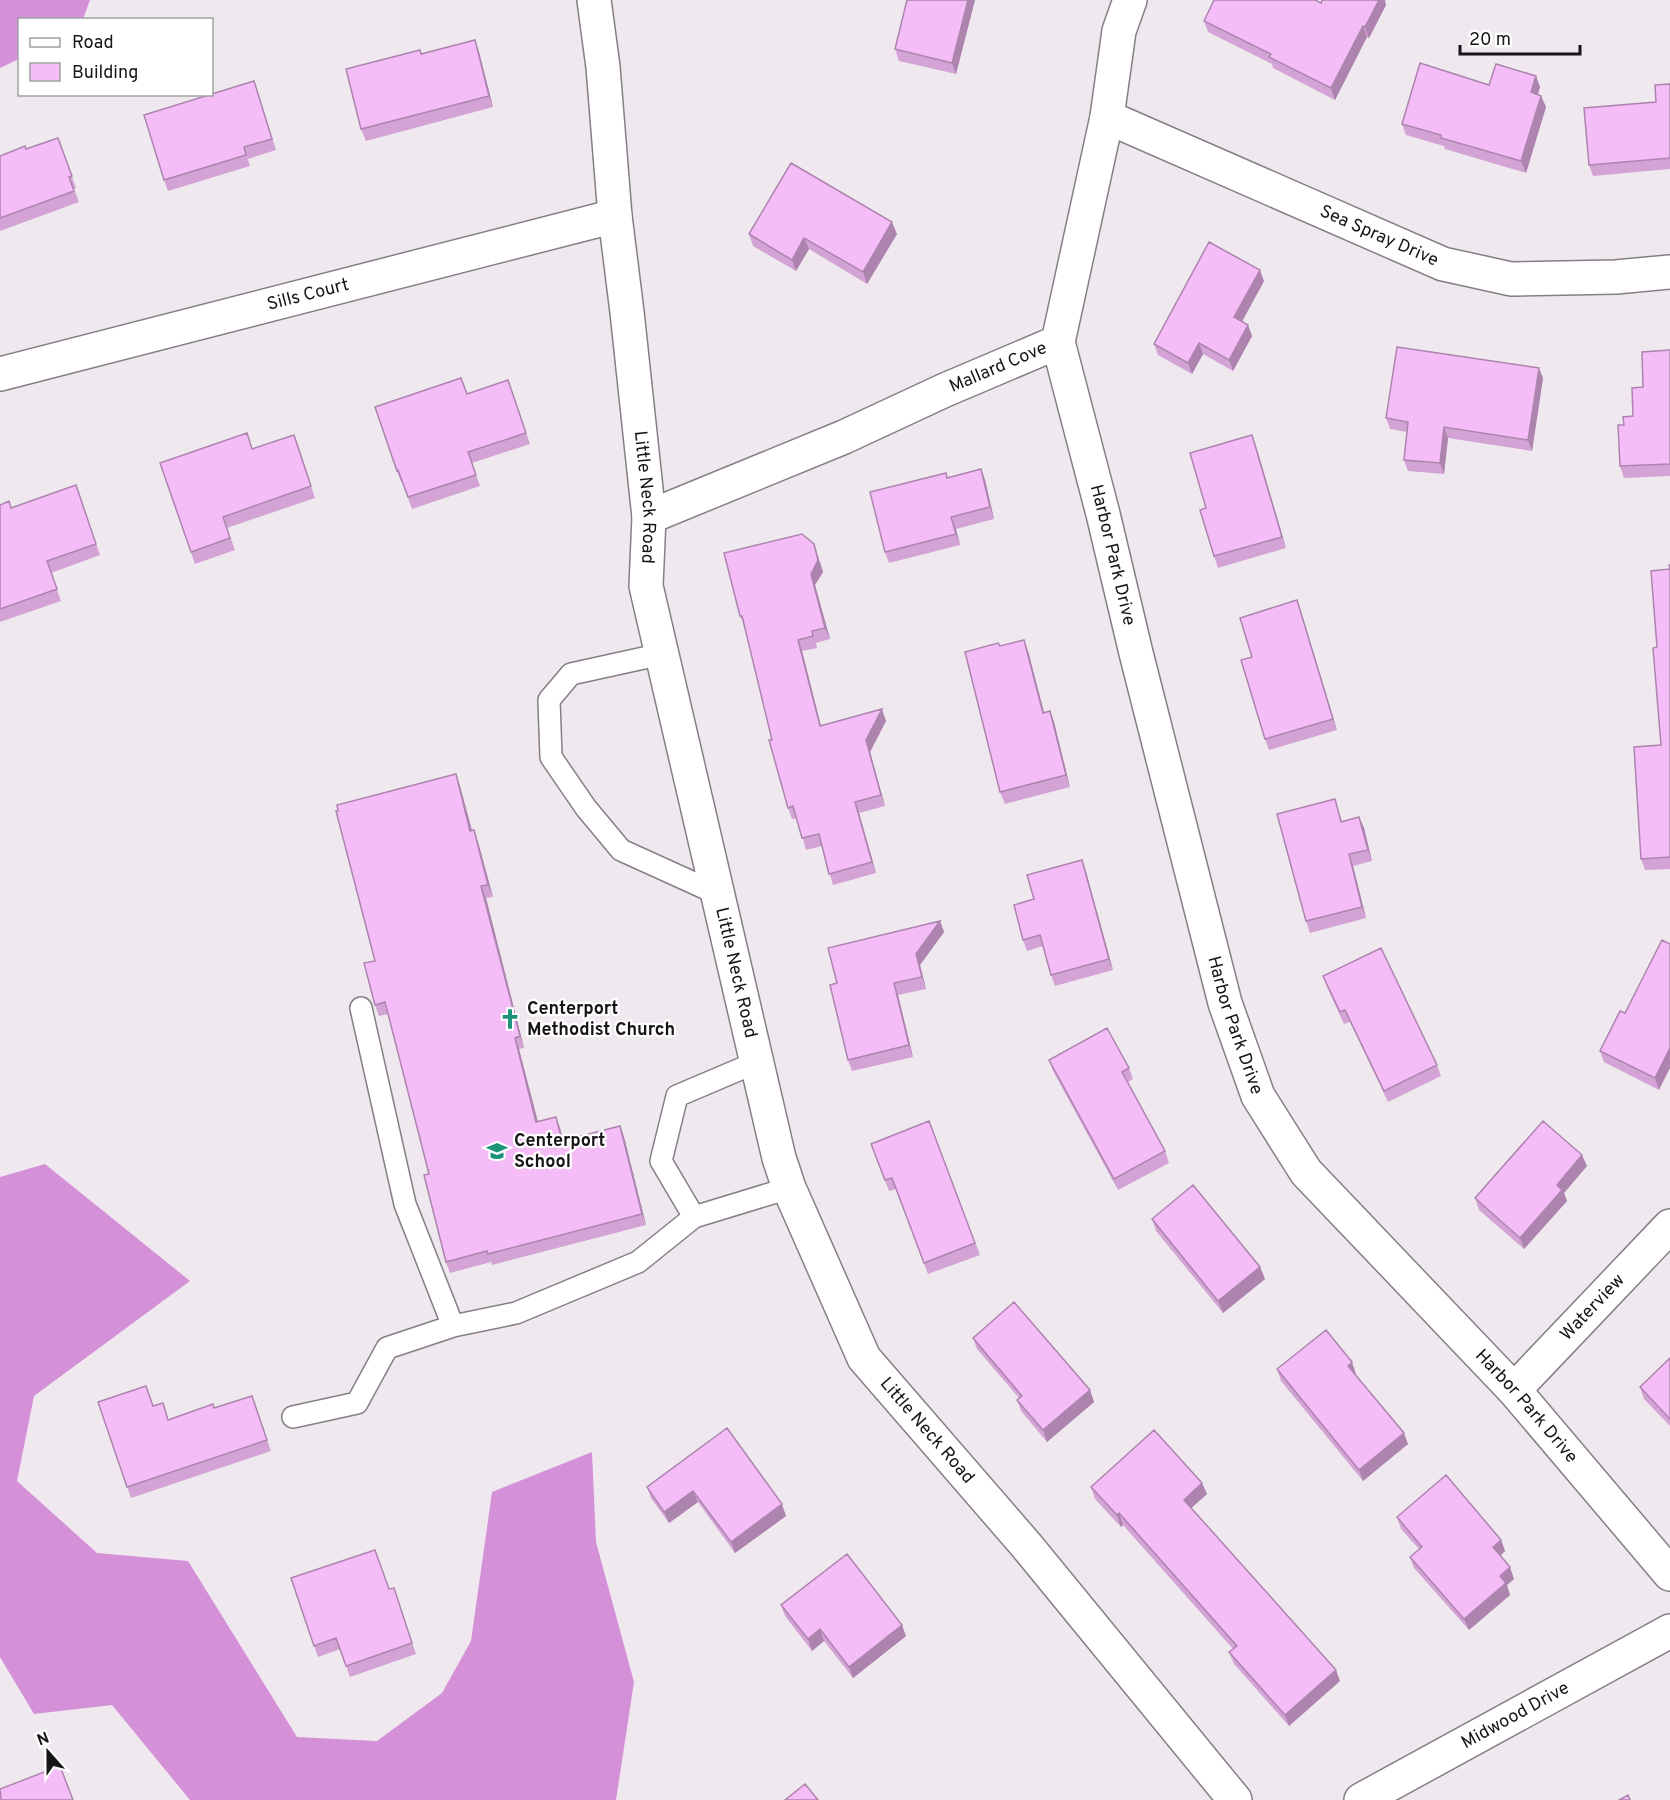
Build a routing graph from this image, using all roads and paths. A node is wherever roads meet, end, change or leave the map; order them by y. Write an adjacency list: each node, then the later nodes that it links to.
1 (594, 0): 4 (street, Little Neck Road)
2 (1130, 0): 3 (street, Mallard Cove)
3 (1107, 117): 5 (street, Sea Spray Drive); 6 (street, Mallard Cove)
4 (615, 216): 7 (street, Sills Court); 8 (street, Little Neck Road)
5 (1670, 272)
6 (1058, 342): 8 (street, Mallard Cove); 17 (street, Harbor Park Drive)
7 (0, 374)
8 (649, 517): 9 (street, Little Neck Road)
9 (662, 654): 10 (street, Little Neck Road); 10 (lane)
10 (718, 894): 12 (street, Little Neck Road)
11 (360, 1008): 16 (lane)
12 (757, 1062): 13 (street, Little Neck Road); 14 (lane)
13 (789, 1188): 14 (lane); 21 (street, Little Neck Road)
14 (694, 1217): 16 (lane)
15 (1670, 1226): 17 (street, Waterview)
16 (453, 1326): 18 (lane)
17 (1514, 1390): 19 (street, Harbor Park Drive)
18 (293, 1417)
19 (1670, 1575)
20 (1670, 1631): 22 (street, Midwood Drive)
21 (1232, 1799)
22 (1361, 1800)

